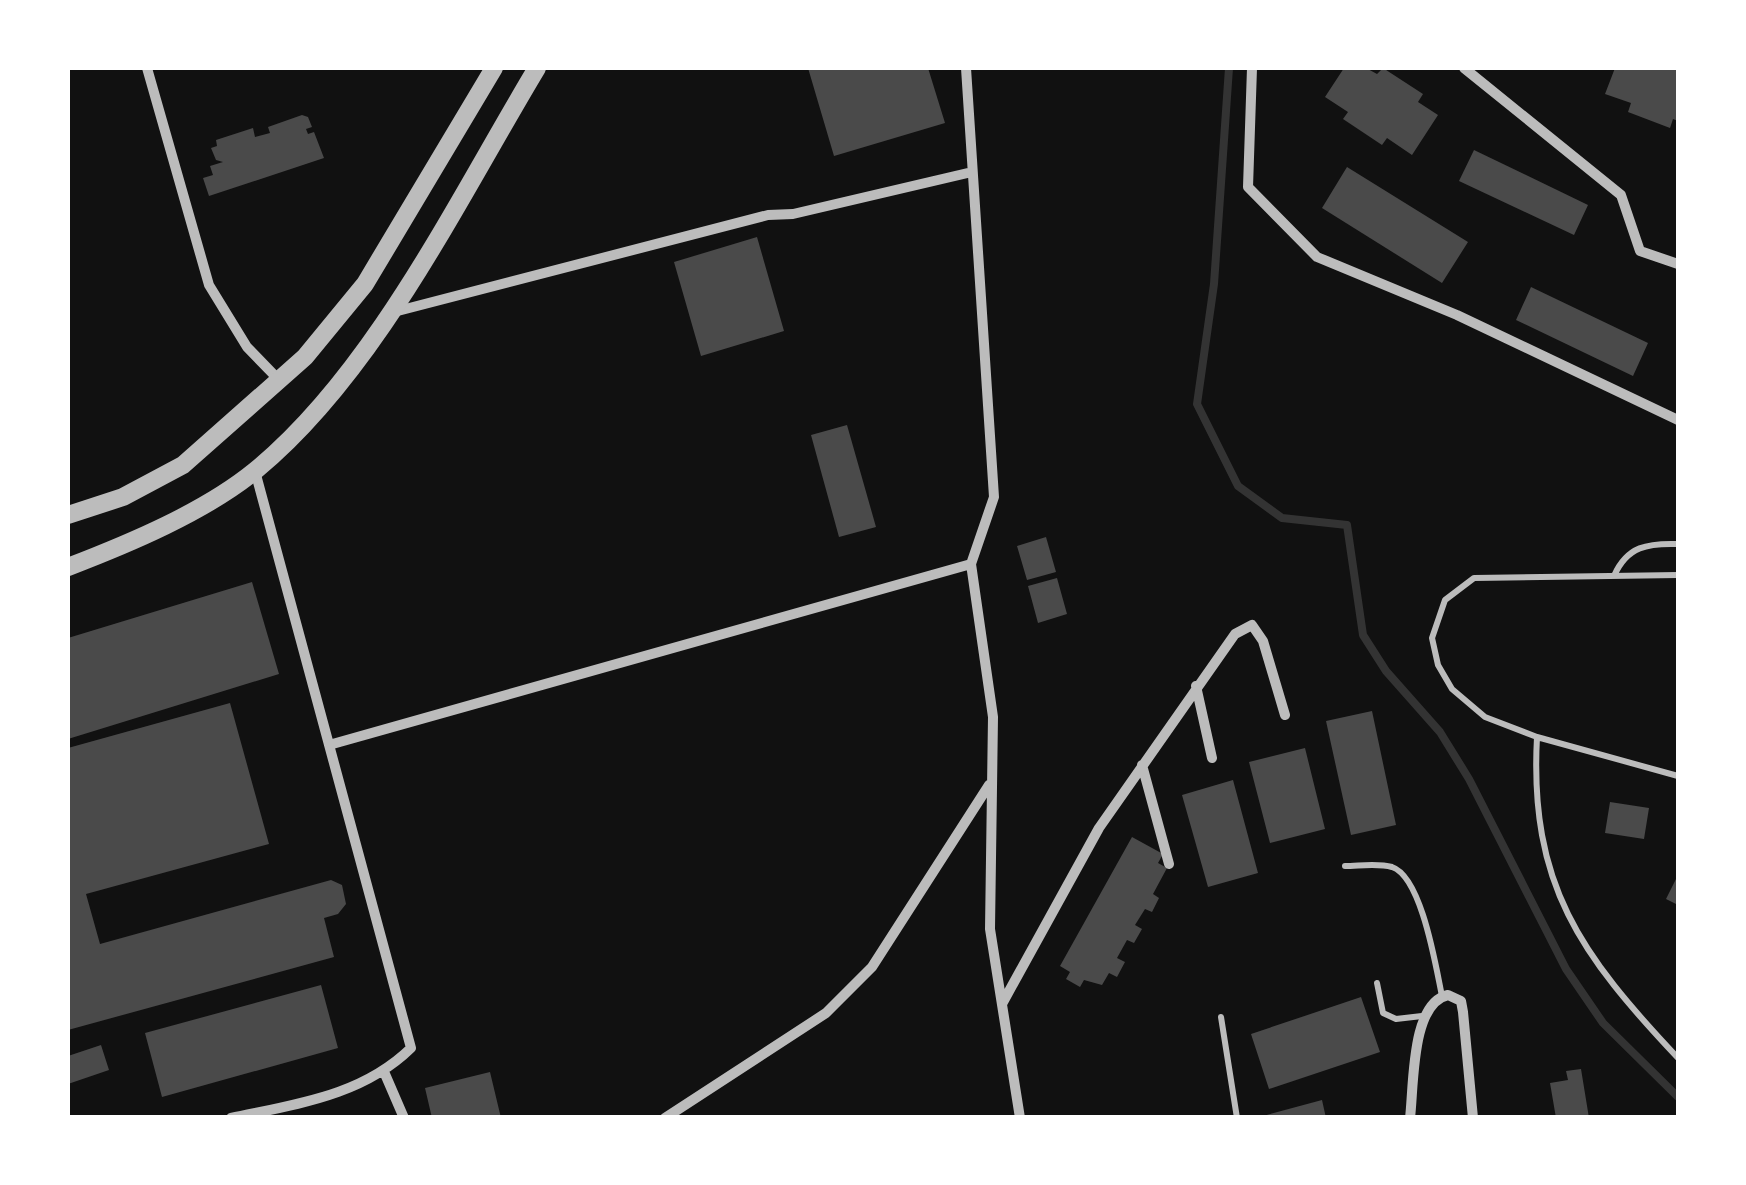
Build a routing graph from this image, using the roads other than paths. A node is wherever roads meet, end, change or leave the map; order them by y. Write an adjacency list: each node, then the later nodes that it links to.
1 (147, 68): 10 (street)
2 (494, 68): 10 (street)
3 (537, 68): 9 (street)
4 (966, 68): 7 (street)
5 (1252, 68): 11 (street)
6 (1464, 68): 8 (street)
7 (972, 172): 9 (street); 15 (street)
8 (1678, 264)
9 (390, 313): 12 (street)
10 (279, 380): 13 (street)
11 (1678, 420)
12 (255, 471): 16 (street); 22 (street)
13 (68, 515)
14 (1678, 544): 17 (lane)
15 (971, 564): 22 (street); 26 (street)
16 (68, 566)
17 (1614, 576): 18 (lane); 21 (lane)
18 (1678, 576)
19 (1196, 686): 20 (street); 23 (street); 24 (street)
20 (1285, 714)
21 (1538, 737): 25 (lane); 34 (lane)
22 (328, 745): 35 (street)
23 (1212, 758)
24 (1142, 765): 27 (street); 31 (street)
25 (1678, 776)
26 (990, 784): 31 (street); 38 (street)
27 (1169, 864)
28 (1344, 866): 30 (lane)
29 (1377, 983): 32 (lane)
30 (1442, 996): 32 (street); 42 (street)
31 (1002, 1005): 39 (street)
32 (1422, 1016): 41 (street)
33 (1221, 1017): 40 (lane)
34 (1678, 1058)
35 (384, 1074): 36 (street); 37 (street)
36 (231, 1118)
37 (404, 1118)
38 (664, 1118)
39 (1020, 1118)
40 (1237, 1118)
41 (1410, 1118)
42 (1473, 1118)

